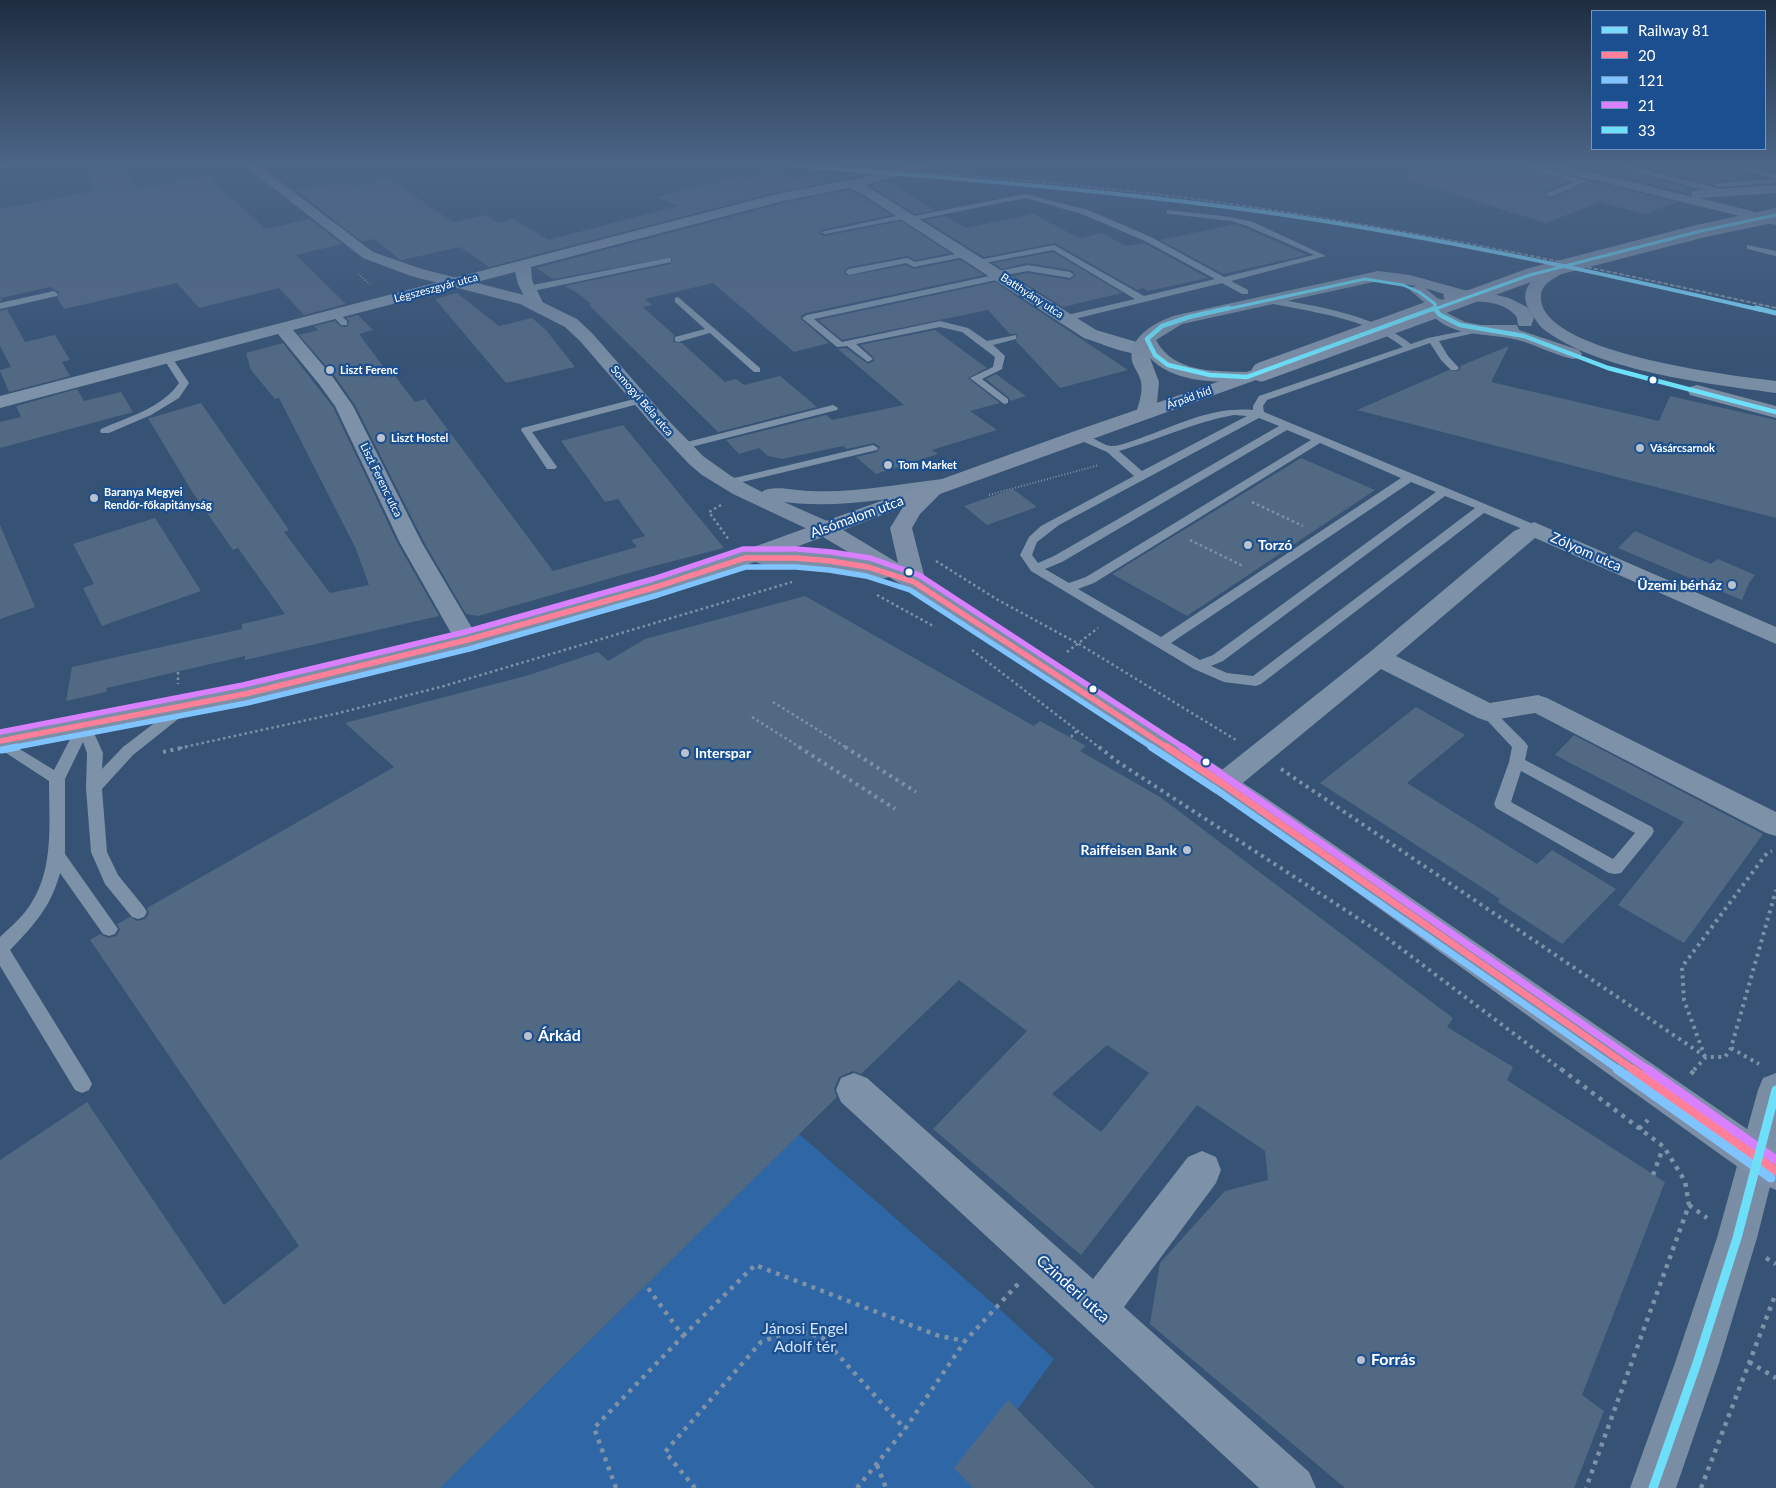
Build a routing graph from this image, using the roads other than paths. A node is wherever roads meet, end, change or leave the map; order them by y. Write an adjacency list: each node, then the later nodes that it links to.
1 (337, 231): 20 (street, Somogyi Béla utca)
2 (653, 231): 13 (street, Légszeszgyár utca)
3 (827, 231): 8 (lane)
4 (931, 231): 11 (street, Batthyány utca)
5 (1130, 231): 19 (lane)
6 (1267, 231): 19 (lane)
7 (1699, 231): 14 (main road, Árpád híd, bridge)
8 (824, 232)
9 (1750, 247): 10 (lane)
10 (1776, 254)
11 (972, 258): 15 (lane); 17 (street, Batthyány utca); 26 (lane)
12 (668, 260): 24 (lane)
13 (524, 265): 20 (street, Légszeszgyár utca); 24 (street)
14 (1560, 268): 49 (main road, Árpád híd, bridge); 53 (street, bridge)
15 (849, 272)
16 (1070, 274): 17 (lane)
17 (999, 275): 30 (street, Batthyány utca); 38 (lane)
18 (1365, 279): 23 (street); 27 (street); 29 (street)
19 (1222, 281): 21 (lane); 26 (lane)
20 (456, 282): 24 (street, Somogyi Béla utca); 32 (street, Légszeszgyár utca)
21 (1245, 292)
22 (54, 294): 28 (lane)
23 (1462, 295): 29 (street); 31 (street)
24 (532, 296): 51 (street, Somogyi Béla utca)
25 (678, 300): 33 (lane)
26 (1144, 300): 30 (lane)
27 (1268, 300): 40 (street); 41 (lane)
28 (0, 306)
29 (1439, 311): 34 (street); 37 (lane)
30 (1067, 322): 40 (street, Batthyány utca)
31 (1525, 322): 34 (street); 42 (street)
32 (282, 328): 43 (street, Légszeszgyár utca); 79 (street, Liszt Ferenc utca)
33 (712, 330): 36 (lane); 48 (lane)
34 (1487, 330): 37 (lane); 42 (street)
35 (1013, 337): 39 (lane)
36 (678, 339)
37 (1430, 340): 41 (lane); 44 (lane)
38 (849, 343): 39 (lane); 45 (lane)
39 (986, 344): 52 (lane)
40 (1144, 344): 49 (street); 56 (street)
41 (1409, 347): 57 (lane)
42 (1568, 352): 50 (street)
43 (168, 358): 54 (street, Légszeszgyár utca); 59 (lane)
44 (1444, 358): 46 (lane); 47 (lane)
45 (868, 359)
46 (1432, 363)
47 (1454, 368)
48 (757, 370)
49 (1254, 375): 56 (main road, Árpád híd)
50 (1678, 387): 53 (street); 53 (street)
51 (642, 400): 62 (street, Somogyi Béla utca); 65 (lane)
52 (1004, 401)
53 (1774, 401)
54 (0, 402)
55 (832, 408): 62 (lane)
56 (1146, 413): 60 (main road, Alsómalom utca)
57 (1259, 414): 58 (lane); 64 (lane); 66 (lane)
58 (1286, 426): 61 (lane); 75 (lane)
59 (105, 431)
60 (1079, 436): 64 (lane); 69 (main road, Alsómalom utca)
61 (1320, 439): 67 (lane); 77 (lane)
62 (682, 446): 68 (street, Somogyi Béla utca)
63 (873, 448): 68 (lane)
64 (1111, 450): 66 (lane)
65 (551, 467)
66 (1142, 477): 75 (lane)
67 (1410, 477): 70 (lane); 80 (lane)
68 (735, 485): 69 (street); 72 (street, Somogyi Béla utca)
69 (944, 485): 72 (main road, Alsómalom utca); 76 (main road)
70 (1443, 492): 71 (lane); 82 (lane)
71 (1483, 508): 73 (lane); 82 (lane)
72 (826, 529): 74 (main road, Alsómalom utca); 76 (main road)
73 (1534, 529): 78 (street, Zólyom utca); 81 (street)
74 (739, 552): 76 (main road); 79 (main road, Alsómalom utca)
75 (1035, 568): 77 (lane)
76 (914, 582): 89 (main road)
77 (1068, 588): 80 (lane)
78 (1776, 636)
79 (467, 640): 83 (main road, Alsómalom utca)
80 (1161, 643): 82 (lane)
81 (1379, 658): 84 (street); 89 (street)
82 (1199, 666)
83 (187, 694): 85 (main road); 90 (lane)
84 (1487, 712): 87 (lane); 91 (street)
85 (84, 726): 86 (main road); 88 (lane); 90 (lane)
86 (0, 741): 88 (lane)
87 (1517, 762): 87 (lane)
88 (57, 779): 92 (lane)
89 (1223, 784): 99 (main road)
90 (94, 788): 93 (lane)
91 (1776, 825)
92 (57, 855): 94 (lane); 95 (lane)
93 (138, 912)
94 (109, 929)
95 (0, 949): 97 (lane)
96 (1768, 1078): 99 (street)
97 (82, 1084)
98 (854, 1090): 101 (street, Czinderi utca)
99 (1766, 1165): 103 (street)
100 (1202, 1170): 101 (street)
101 (1096, 1310): 102 (street, Czinderi utca)
102 (1293, 1488)
103 (1653, 1488)

